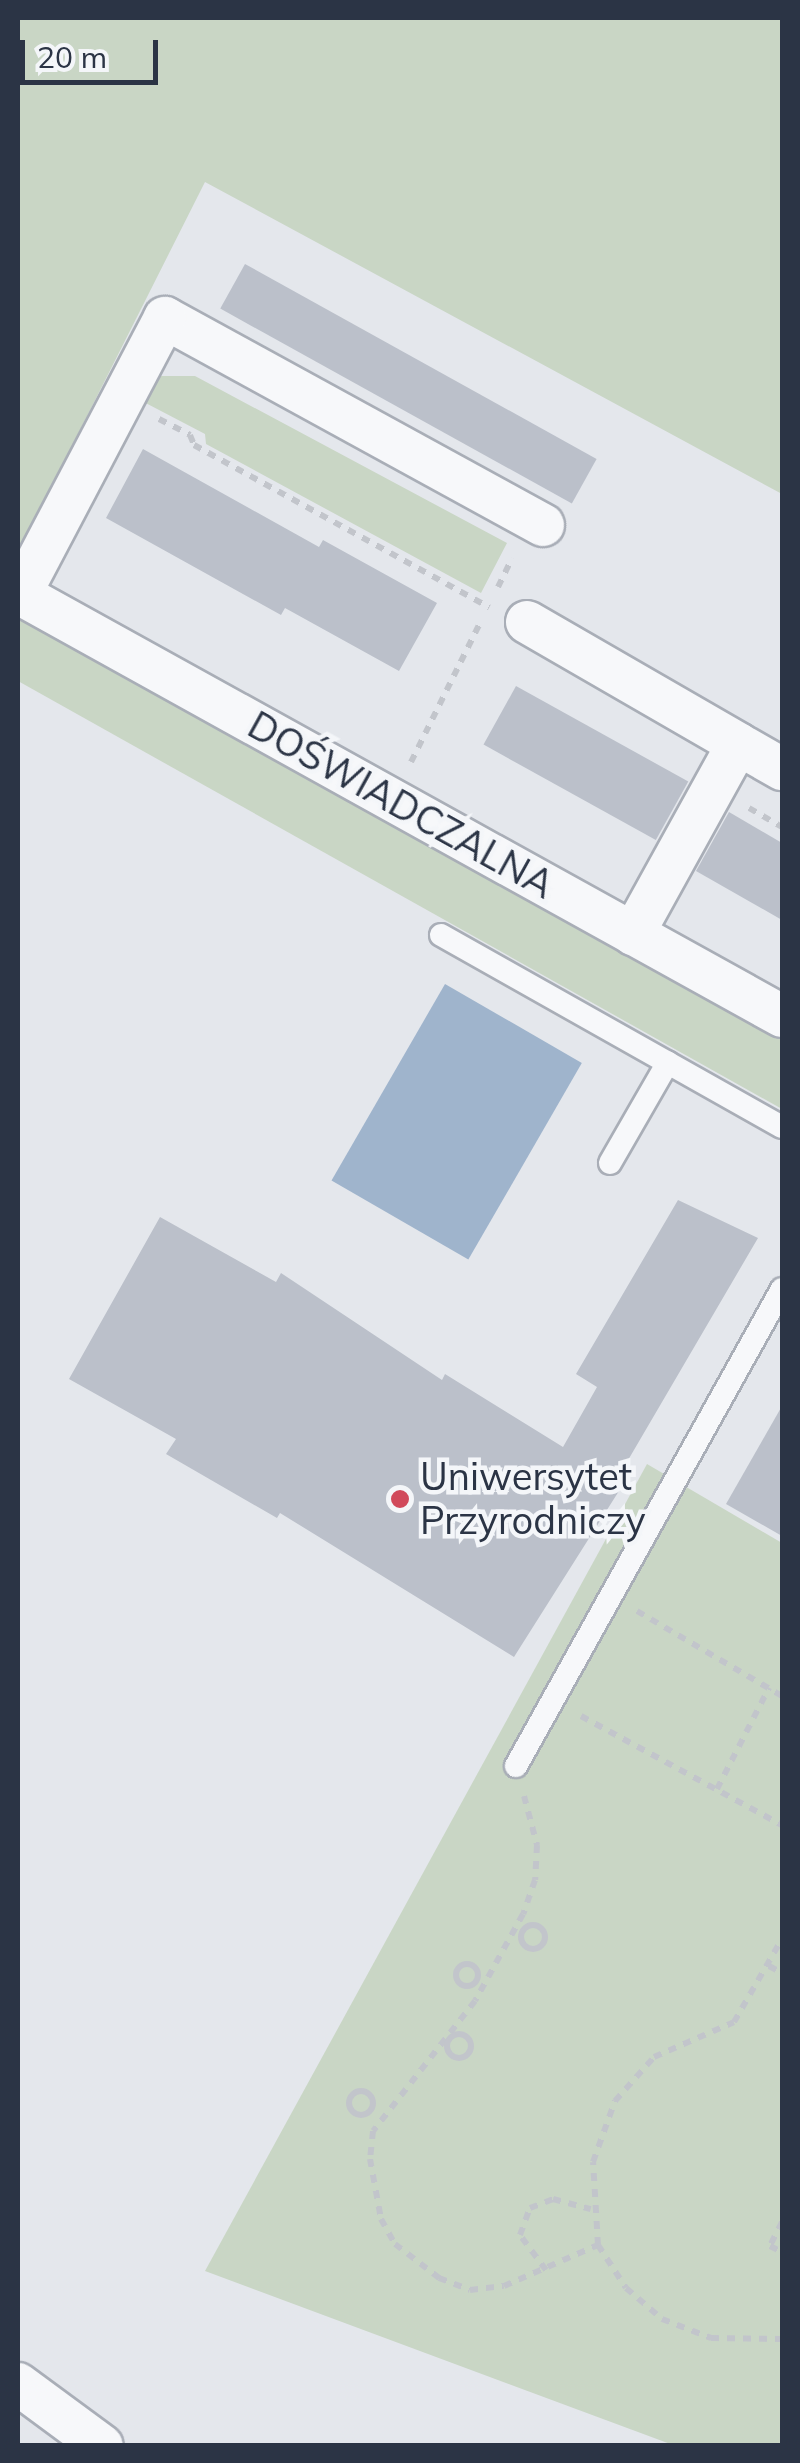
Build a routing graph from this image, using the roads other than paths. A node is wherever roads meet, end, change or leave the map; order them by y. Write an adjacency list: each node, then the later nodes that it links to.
1 (530, 537): 5 (street, DOŚWIADCZALNA)
2 (508, 615): 3 (street)
3 (738, 744): 4 (street); 5 (street)
4 (782, 769)
5 (634, 934): 7 (street, DOŚWIADCZALNA)
6 (440, 935): 8 (lane)
7 (782, 1016)
8 (668, 1062): 9 (lane); 10 (lane)
9 (782, 1126)
10 (610, 1164)
11 (782, 1289): 12 (lane)
12 (516, 1766)
13 (18, 2384): 14 (street)
14 (102, 2446)

